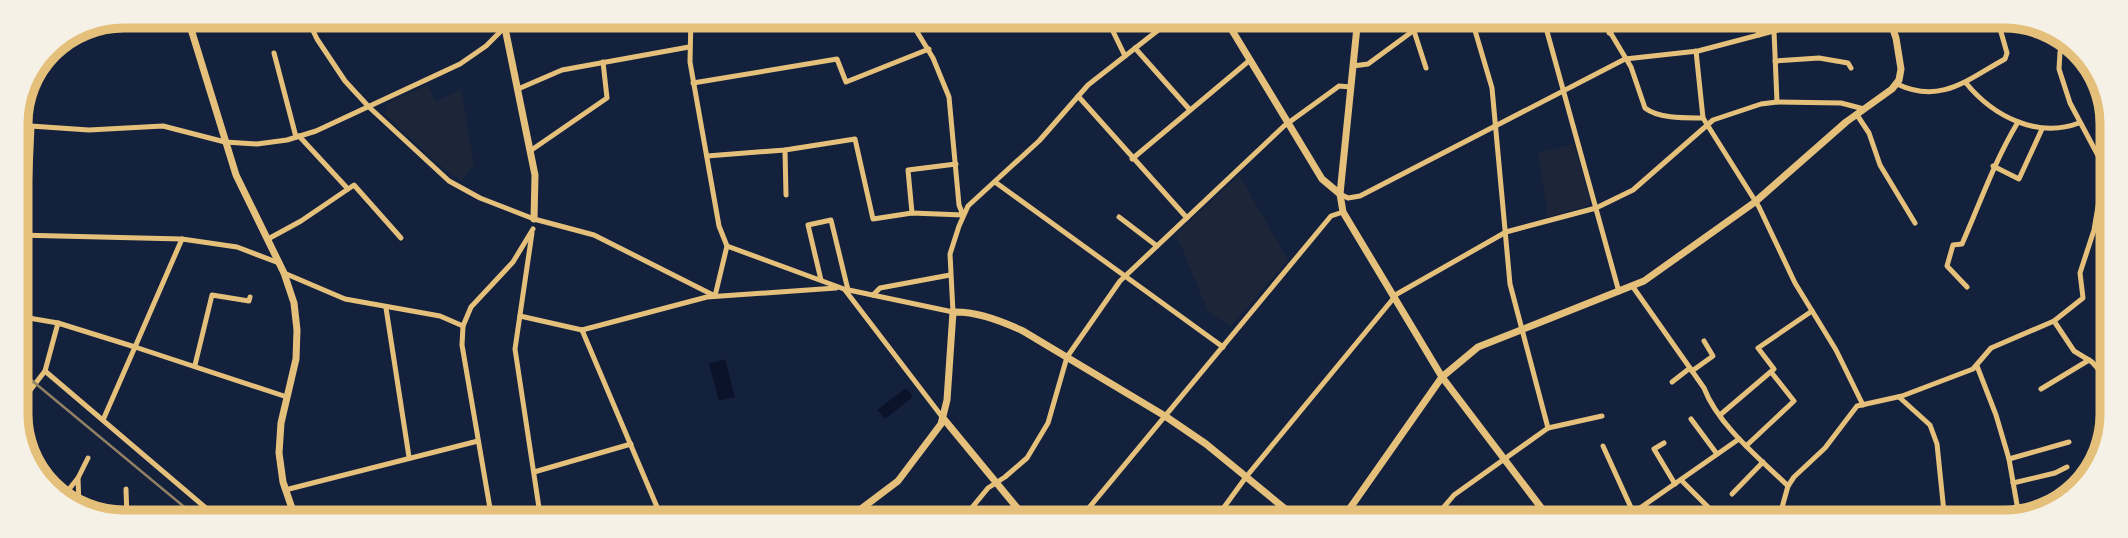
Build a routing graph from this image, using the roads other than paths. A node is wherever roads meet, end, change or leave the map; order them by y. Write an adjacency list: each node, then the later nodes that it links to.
1 (191, 28): 60 (street)
2 (313, 28): 46 (street)
3 (505, 28): 42 (street); 46 (street)
4 (690, 28): 24 (street)
5 (920, 28): 19 (street)
6 (1111, 28): 30 (street)
7 (1161, 28): 25 (street)
8 (1231, 28): 32 (street)
9 (1357, 28): 35 (street)
10 (1418, 28): 20 (street)
11 (1474, 28): 57 (street)
12 (1547, 28): 43 (street)
13 (1606, 28): 22 (street)
14 (1615, 28): 22 (street)
15 (1757, 28): 23 (street)
16 (1785, 28): 21 (street)
17 (1892, 28): 40 (street)
18 (2000, 28): 39 (street)
19 (916, 30): 26 (street)
20 (1414, 31): 35 (street); 36 (street)
21 (1774, 31): 23 (street); 33 (street)
22 (1609, 33): 31 (street)
23 (1759, 35): 28 (street)
24 (689, 47): 34 (street); 38 (street)
25 (1135, 48): 30 (street); 48 (street)
26 (929, 49): 38 (street); 66 (street)
27 (2063, 49): 52 (street)
28 (1696, 51): 31 (street); 50 (street)
29 (274, 53): 59 (street)
30 (1125, 56): 44 (street)
31 (1625, 59): 43 (street); 50 (street)
32 (1250, 60): 48 (street); 53 (street)
33 (1775, 61): 37 (street); 45 (street)
34 (603, 62): 42 (street); 62 (street)
35 (1353, 66): 41 (street)
36 (1426, 68)
37 (1851, 68)
38 (693, 83): 63 (street)
39 (1965, 83): 40 (street); 51 (street)
40 (1897, 84): 47 (street)
41 (1351, 88): 53 (street); 70 (street)
42 (518, 89): 62 (street)
43 (1565, 91): 57 (street); 75 (street)
44 (1078, 96): 64 (street); 68 (street)
45 (1777, 102): 47 (street); 54 (street)
46 (369, 107): 59 (street); 82 (street)
47 (1865, 109): 49 (street)
48 (1190, 110): 64 (street)
49 (1857, 115): 74 (street); 83 (street)
50 (1703, 118): 54 (street)
51 (2018, 122): 58 (street); 67 (street)
52 (2079, 122): 58 (street); 65 (street)
53 (1288, 123): 70 (street); 81 (street)
54 (1707, 125): 74 (street); 75 (street)
55 (28, 126): 56 (street)
56 (32, 127): 60 (street); 77 (street)
57 (1496, 127): 70 (street); 85 (street)
58 (2042, 129): 67 (street)
59 (298, 136): 60 (street); 69 (street)
60 (225, 142): 89 (street)
61 (785, 150): 63 (street); 72 (street); 78 (street)
62 (530, 151): 82 (street)
63 (707, 156): 90 (street)
64 (1132, 159): 81 (street)
65 (2100, 159)
66 (956, 164): 78 (street); 79 (street)
67 (1993, 166): 98 (street)
68 (995, 182): 79 (street); 95 (street)
69 (348, 189): 87 (street); 89 (street)
70 (1340, 194): 76 (street)
71 (2100, 194): 73 (street)
72 (786, 195)
73 (2099, 199): 110 (street)
74 (1755, 202): 97 (street); 106 (street)
75 (1596, 208): 85 (street); 100 (street)
76 (1343, 212): 104 (street); 117 (street)
77 (28, 213)
78 (912, 213): 79 (street)
79 (963, 215): 94 (street)
80 (1119, 217): 91 (street)
81 (1187, 218): 91 (street)
82 (534, 219): 84 (street); 103 (street)
83 (1915, 223)
84 (533, 229): 108 (street); 112 (street)
85 (1506, 232): 104 (street); 113 (street)
86 (28, 235): 88 (street)
87 (401, 238)
88 (182, 239): 92 (street); 116 (street)
89 (268, 239): 92 (street)
90 (727, 246): 96 (street); 103 (street)
91 (1157, 246): 95 (street)
92 (279, 263): 93 (street)
93 (284, 273): 105 (street); 130 (street)
94 (950, 275): 101 (street); 107 (street)
95 (1125, 277): 117 (street); 118 (street)
96 (821, 281): 99 (street); 99 (street)
97 (1633, 287): 100 (street); 122 (street)
98 (1967, 287)
99 (846, 289): 101 (street); 103 (street); 136 (street)
100 (1619, 292): 113 (street)
101 (873, 295): 107 (street)
102 (250, 296): 120 (street)
103 (715, 296): 114 (street)
104 (1393, 297): 126 (street); 155 (street)
105 (386, 308): 112 (street); 149 (street)
106 (1812, 311): 124 (street); 132 (street)
107 (953, 312): 118 (street); 136 (street)
108 (520, 316): 114 (street); 154 (street)
109 (28, 318): 111 (street)
110 (2054, 321): 119 (street); 121 (street)
111 (58, 323): 116 (street); 123 (street)
112 (463, 326): 141 (street)
113 (1523, 329): 126 (street); 139 (street)
114 (582, 330): 143 (street)
115 (1704, 341): 122 (street)
116 (135, 346): 120 (street); 138 (street)
117 (1223, 347): 134 (street)
118 (1067, 357): 134 (street); 158 (street)
119 (2089, 360): 125 (street); 128 (street)
120 (195, 365): 130 (street)
121 (1977, 366): 131 (street); 151 (street)
122 (1691, 369): 127 (street); 133 (street)
123 (44, 372): 129 (street); 138 (street)
124 (1771, 372): 133 (street); 146 (street)
125 (2100, 372)
126 (1442, 377): 150 (street); 181 (street)
127 (1672, 382)
128 (2041, 389)
129 (28, 393)
130 (287, 397): 163 (street)
131 (1899, 397): 132 (street); 188 (street)
132 (1863, 405): 161 (street)
133 (1720, 415): 140 (street)
134 (1165, 416): 155 (street); 178 (street)
135 (1602, 416): 139 (street)
136 (943, 418): 158 (street); 175 (street)
137 (1691, 419): 147 (street)
138 (103, 420): 170 (street)
139 (1548, 428): 150 (street)
140 (1739, 439): 146 (street); 147 (street)
141 (478, 441): 149 (street); 172 (street)
142 (2069, 442): 151 (street)
143 (631, 443): 154 (street); 174 (street)
144 (1664, 443): 160 (street)
145 (1603, 446): 184 (street)
146 (1746, 446): 152 (street)
147 (1717, 454): 157 (street)
148 (88, 457): 156 (street)
149 (409, 457): 163 (street)
150 (1504, 458): 182 (street); 183 (street)
151 (2009, 458): 159 (street)
152 (1763, 462): 161 (street); 165 (street)
153 (2067, 467): 159 (street)
154 (534, 472): 173 (street)
155 (1246, 477): 179 (street); 180 (street)
156 (78, 478): 164 (street); 166 (street)
157 (1681, 480): 160 (street); 186 (street)
158 (997, 482): 176 (street); 177 (street)
159 (2013, 483): 168 (street)
160 (1675, 484): 167 (street)
161 (1788, 486): 187 (street)
162 (126, 489): 169 (street)
163 (285, 489): 171 (street)
164 (68, 491)
165 (1732, 494)
166 (79, 498)
167 (1640, 508): 185 (street)
168 (2018, 509)
169 (127, 510)
170 (208, 510)
171 (292, 510)
172 (490, 510)
173 (540, 510)
174 (658, 510)
175 (860, 510)
176 (970, 510)
177 (1019, 510)
178 (1087, 510)
179 (1222, 510)
180 (1286, 510)
181 (1349, 510)
182 (1442, 510)
183 (1542, 510)
184 (1632, 510)
185 (1636, 510)
186 (1711, 510)
187 (1782, 510)
188 (1944, 510)

